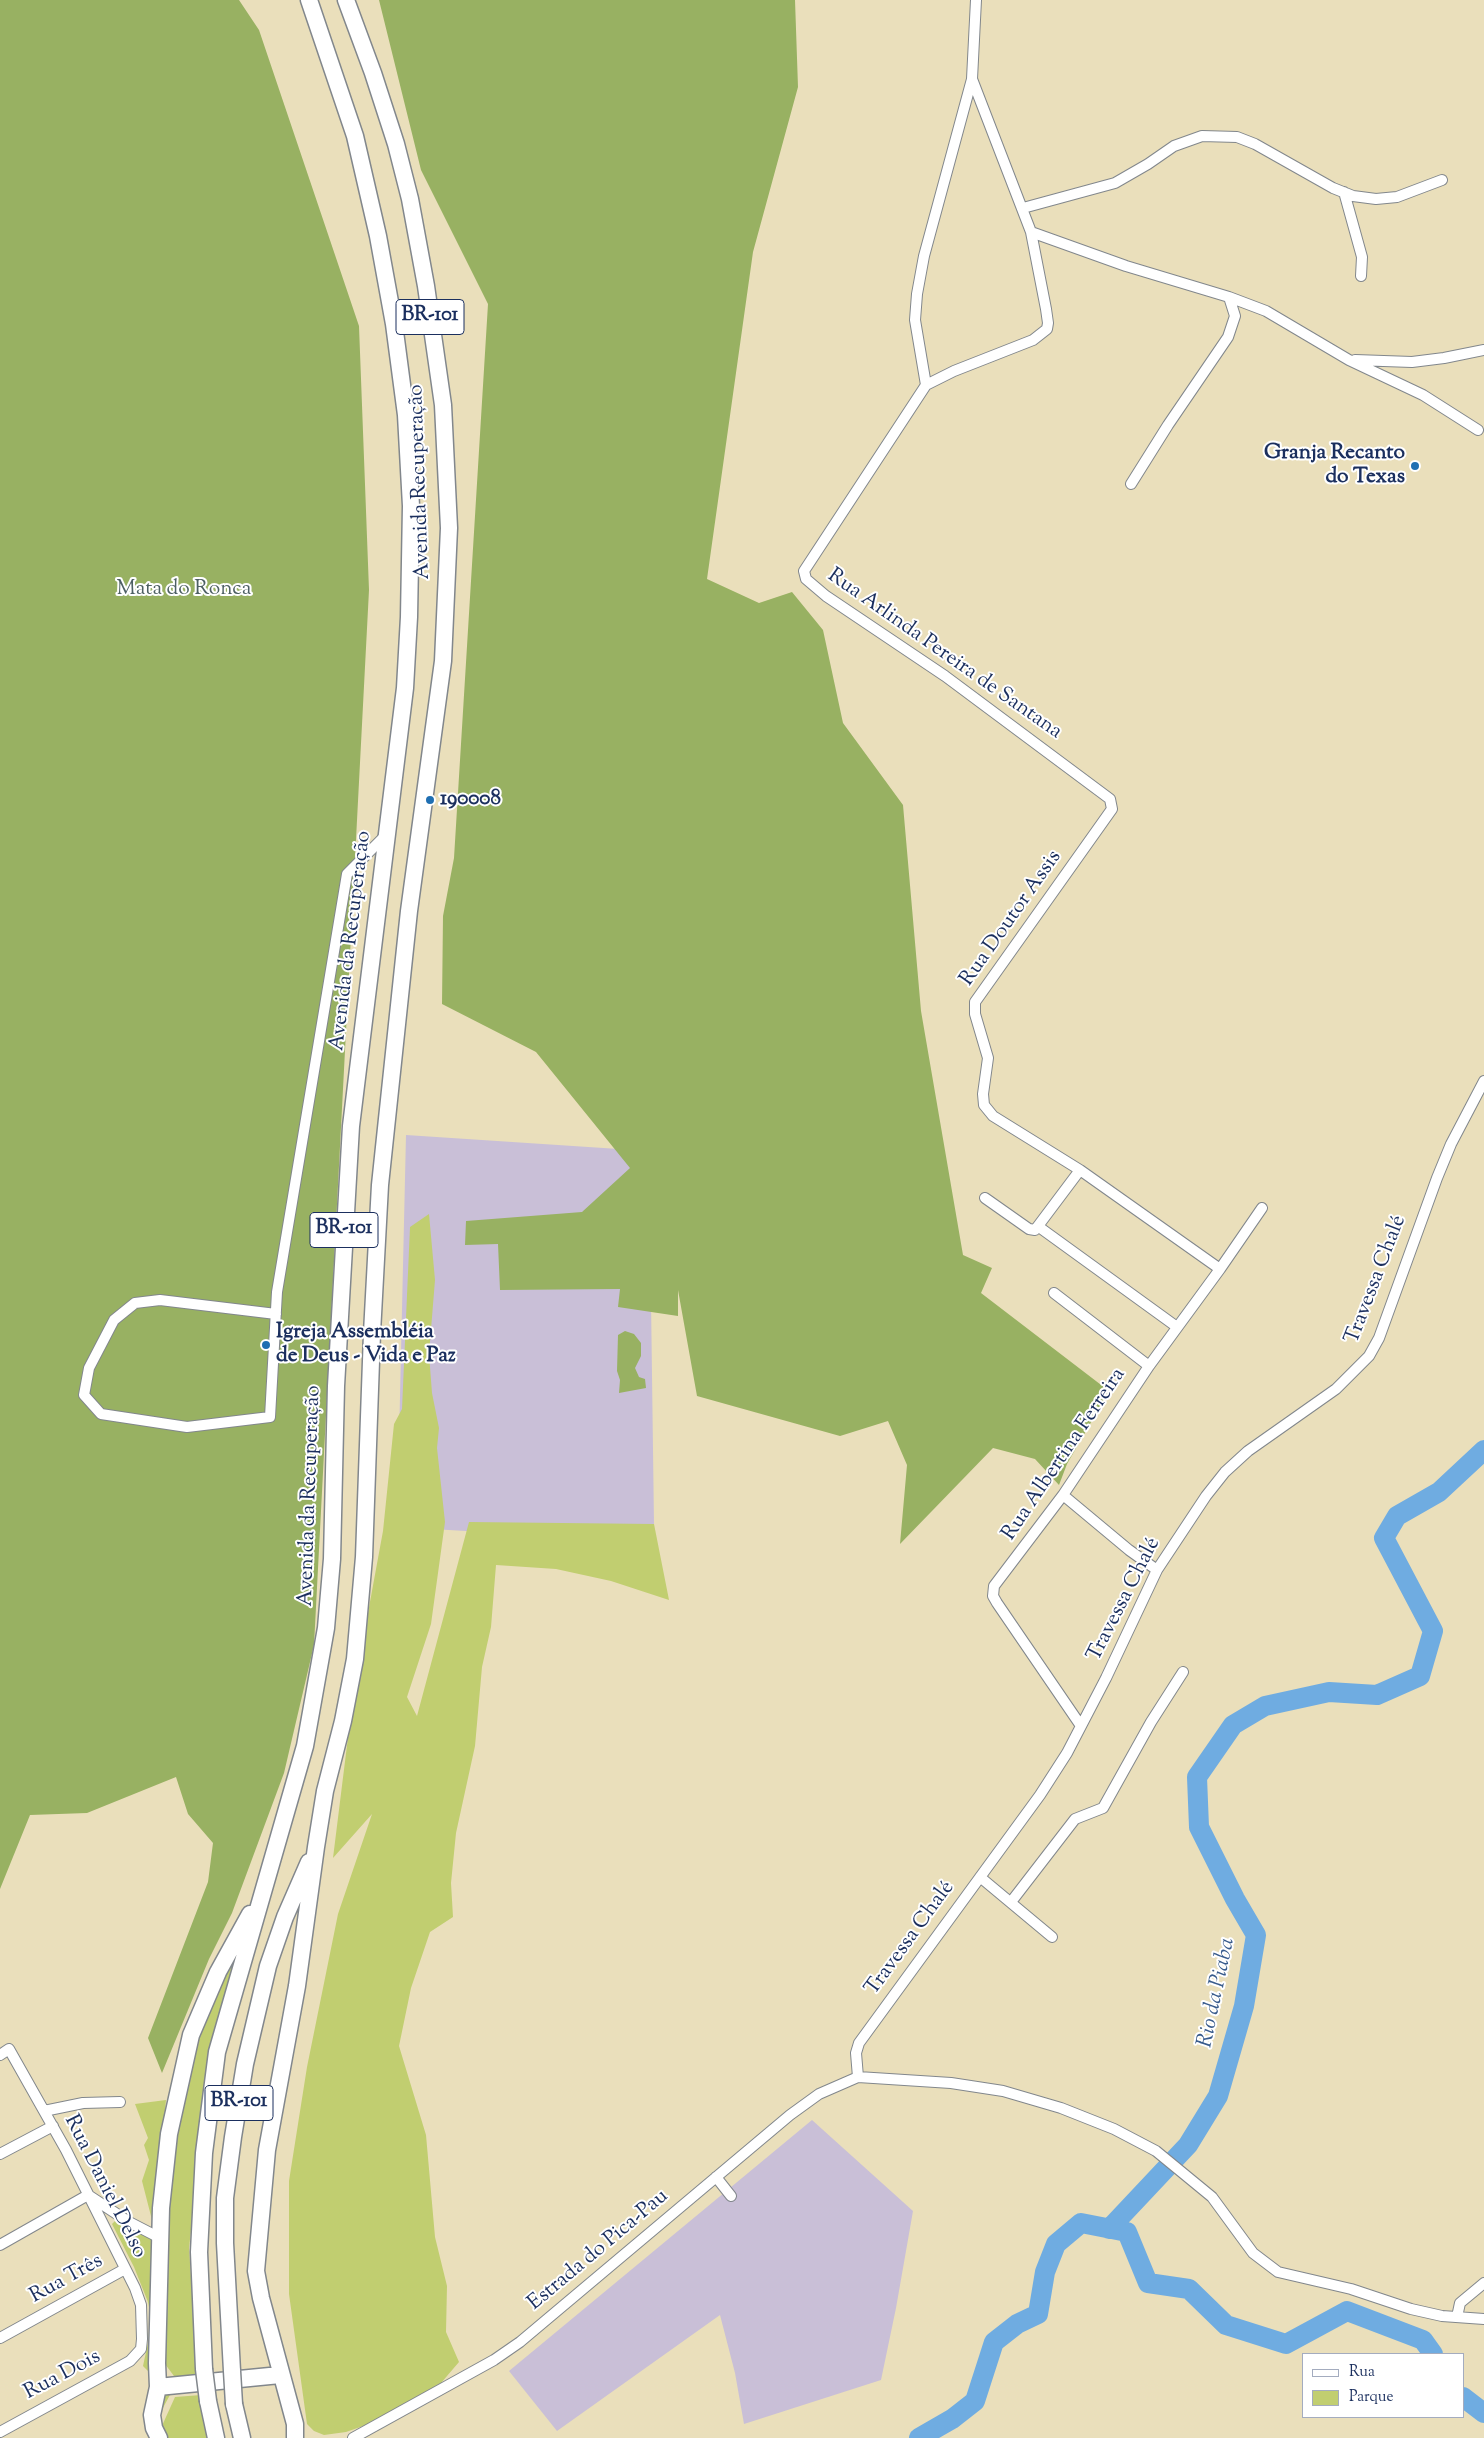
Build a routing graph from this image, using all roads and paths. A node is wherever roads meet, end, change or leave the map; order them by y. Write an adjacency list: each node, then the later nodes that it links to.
1 (309, 0): 17 (highway, Avenida da Recuperação / BR-101)
2 (346, 0): 32 (highway, Avenida Recuperação / BR-101)
3 (976, 0): 4 (street)
4 (972, 79): 7 (street); 13 (street)
5 (1442, 180): 6 (street)
6 (1344, 192): 7 (street); 9 (street)
7 (1023, 208): 8 (street)
8 (1031, 232): 10 (street); 13 (street)
9 (1360, 276)
10 (1230, 297): 12 (street); 15 (street)
11 (1484, 350): 12 (street)
12 (1349, 360): 14 (street)
13 (926, 385): 16 (street, Rua Arlinda Pereira de Santana)
14 (1478, 430)
15 (1131, 484)
16 (1105, 820): 19 (street, Rua Doutor Assis)
17 (386, 834): 25 (street); 34 (highway, Avenida da Recuperação / BR-101)
18 (1484, 1081): 29 (street, Travessa Chalé)
19 (1080, 1170): 22 (street); 23 (street)
20 (985, 1198): 22 (street)
21 (1262, 1208): 23 (street, Rua Albertina Ferreira)
22 (1037, 1229): 26 (street)
23 (1220, 1269): 26 (street, Rua Albertina Ferreira)
24 (1054, 1293): 27 (street)
25 (276, 1314): 25 (street)
26 (1177, 1327): 27 (street, Rua Albertina Ferreira)
27 (1149, 1366): 28 (street, Rua Albertina Ferreira)
28 (1064, 1495): 29 (street); 31 (street, Rua Albertina Ferreira)
29 (1157, 1570): 31 (street, Travessa Chalé)
30 (1183, 1672): 35 (street)
31 (1080, 1726): 33 (street, Travessa Chalé)
32 (316, 1847): 54 (highway); 60 (highway, BR-101, bridge)
33 (980, 1877): 35 (street); 38 (street, Travessa Chalé)
34 (262, 1892): 46 (highway); 59 (highway, BR-101, bridge)
35 (1010, 1902): 36 (street)
36 (1052, 1937)
37 (0, 2055): 40 (street, Rua Daniel Delso)
38 (858, 2077): 43 (street, Estrada do Pica-Pau); 50 (street)
39 (120, 2102): 40 (street)
40 (44, 2110): 41 (street, Rua Daniel Delso)
41 (53, 2126): 42 (street); 44 (street, Rua Daniel Delso)
42 (0, 2154)
43 (716, 2177): 45 (street); 62 (street, Estrada do Pica-Pau)
44 (88, 2195): 46 (street); 47 (street); 48 (street, Rua Daniel Delso)
45 (731, 2196)
46 (162, 2239): 55 (highway)
47 (0, 2245)
48 (125, 2269): 52 (street, Rua Três); 53 (street, Rua Daniel Delso)
49 (1484, 2283): 50 (street)
50 (1457, 2317): 51 (street)
51 (1484, 2319)
52 (0, 2338)
53 (141, 2349): 57 (street, Rua Dois)
54 (280, 2375): 55 (highway); 56 (highway)
55 (158, 2387): 58 (highway)
56 (295, 2431): 61 (street)
57 (0, 2432)
58 (159, 2438)
59 (216, 2438)
60 (242, 2438)
61 (304, 2438)
62 (353, 2438)

